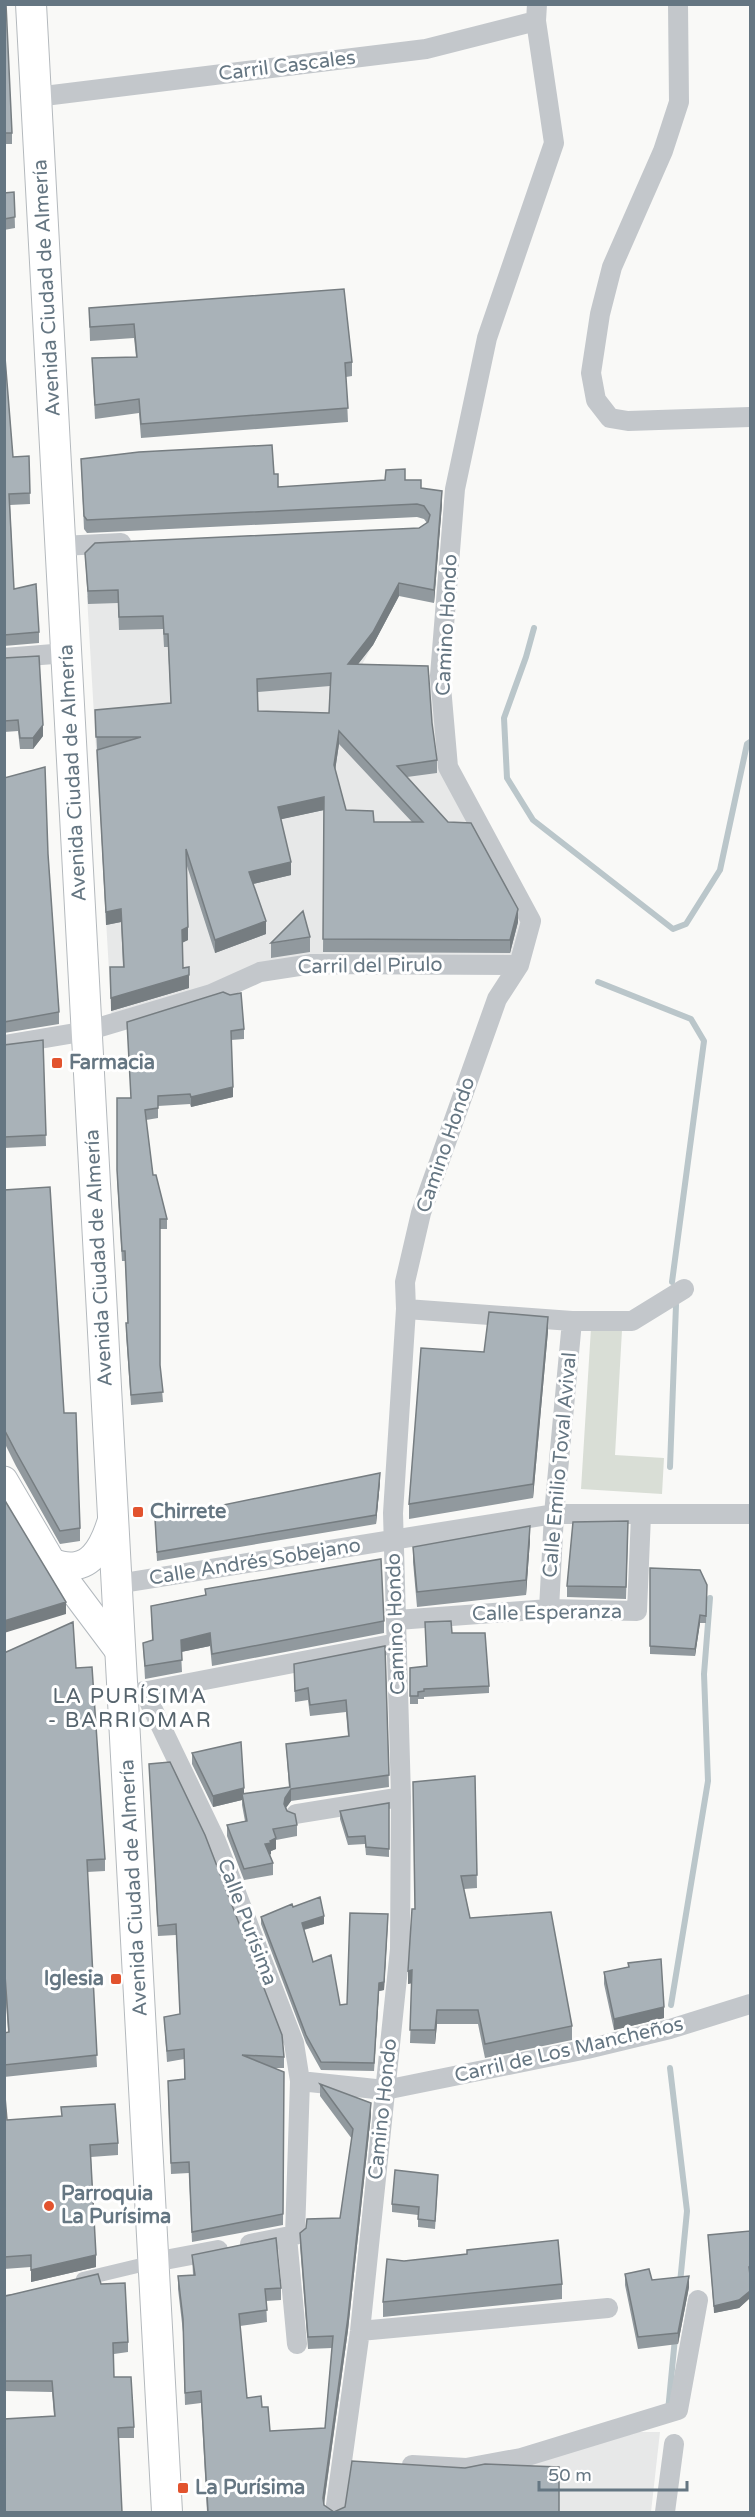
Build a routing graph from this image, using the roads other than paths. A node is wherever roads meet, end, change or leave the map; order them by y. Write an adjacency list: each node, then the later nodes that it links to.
1 (31, 4): 4 (main road, Avenida Ciudad de Almería)
2 (678, 4): 5 (street)
3 (536, 13): 4 (street, Carril Cascales); 10 (street, Camino Hondo)
4 (36, 97): 7 (main road, Avenida Ciudad de Almería)
5 (750, 417)
6 (144, 542): 7 (street)
7 (61, 546): 8 (main road, Avenida Ciudad de Almería)
8 (66, 653): 9 (street); 11 (main road, Avenida Ciudad de Almería)
9 (4, 658)
10 (519, 965): 11 (street, Carril del Pirulo); 14 (street, Camino Hondo)
11 (87, 1031): 12 (street, Carril del Pirulo); 16 (main road, Avenida Ciudad de Almería)
12 (4, 1045)
13 (684, 1289): 15 (street)
14 (406, 1309): 15 (street); 22 (street, Camino Hondo)
15 (572, 1321): 19 (street, Calle Emilio Toval Avival)
16 (110, 1456): 18 (main road, Avenida Ciudad de Almería); 24 (main road)
17 (4, 1480): 23 (main road)
18 (113, 1513): 23 (main road); 24 (main road, Avenida Ciudad de Almería)
19 (554, 1514): 21 (street, Calle Andrés Sobejano); 22 (street, Calle Andrés Sobejano); 25 (street, Calle Emilio Toval Avival)
20 (750, 1514): 21 (street, Calle Andrés Sobejano)
21 (641, 1515): 25 (street, Calle Esperanza)
22 (393, 1540): 24 (street, Calle Andrés Sobejano); 26 (street, Camino Hondo)
23 (52, 1562): 28 (main road)
24 (117, 1584): 28 (main road, Avenida Ciudad de Almería)
25 (549, 1609): 26 (street, Calle Esperanza)
26 (397, 1620): 27 (street, Camino Hondo)
27 (397, 1643): 29 (street); 30 (street, Camino Hondo)
28 (121, 1654): 29 (main road, Avenida Ciudad de Almería)
29 (134, 1694): 33 (street, Calle Purísima); 36 (main road, Avenida Ciudad de Almería)
30 (401, 1797): 31 (street); 34 (street, Camino Hondo)
31 (296, 1814)
32 (750, 2004): 34 (street, Carril de Los Mancheños)
33 (300, 2081): 34 (street); 35 (street, Calle Purísima)
34 (385, 2090): 40 (street, Camino Hondo)
35 (287, 2237): 36 (street); 41 (street)
36 (154, 2262): 37 (street); 46 (main road, Avenida Ciudad de Almería)
37 (74, 2281)
38 (698, 2300): 45 (street)
39 (608, 2308): 40 (street)
40 (360, 2331): 43 (street, Camino Hondo)
41 (297, 2344)
42 (674, 2444): 48 (street)
43 (344, 2461): 44 (street); 47 (street, Camino Hondo)
44 (366, 2462)
45 (388, 2463)
46 (167, 2512)
47 (335, 2512)
48 (665, 2512)

